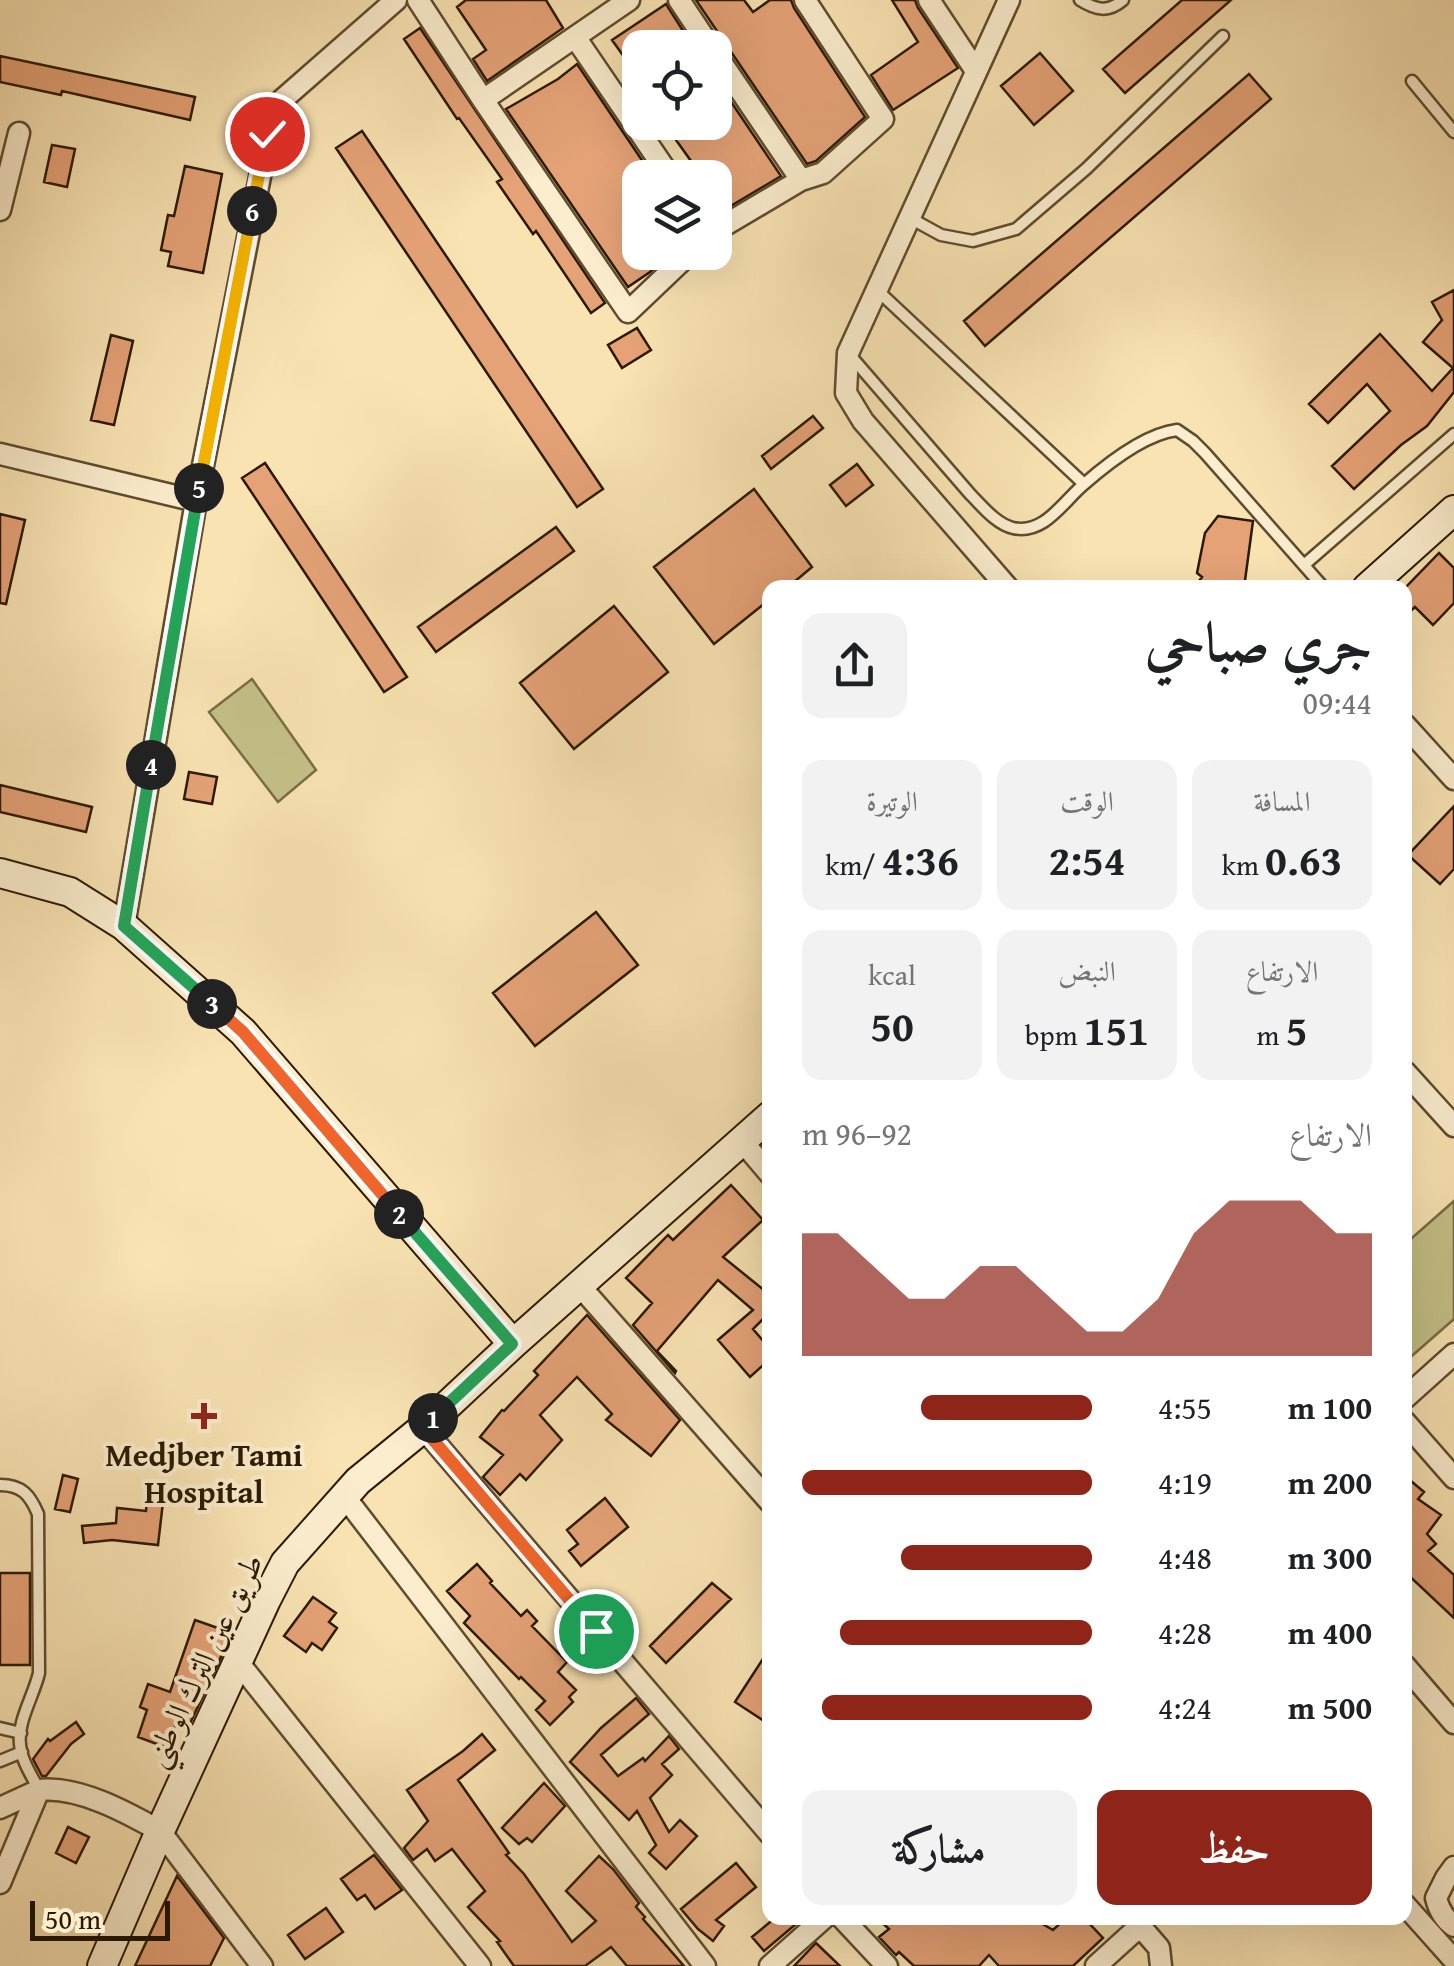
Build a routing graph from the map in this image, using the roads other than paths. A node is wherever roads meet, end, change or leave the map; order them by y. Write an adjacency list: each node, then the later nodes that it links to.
1 (396, 0): 30 (street)
2 (418, 0): 16 (street)
3 (629, 0): 11 (street)
4 (679, 0): 10 (street)
5 (805, 0): 20 (street)
6 (929, 0): 13 (street)
7 (1009, 0): 13 (street)
8 (1080, 0): 9 (lane)
9 (1123, 0)
10 (699, 30)
11 (576, 36): 16 (street); 19 (street)
12 (1223, 36): 22 (lane)
13 (976, 71): 22 (street)
14 (732, 78): 20 (street)
15 (1412, 81): 17 (lane)
16 (482, 100): 24 (street)
17 (1454, 132)
18 (18, 133): 21 (street)
19 (659, 160)
20 (801, 180): 23 (street)
21 (0, 210)
22 (910, 218): 25 (street)
23 (732, 221)
24 (672, 270)
25 (877, 290): 26 (street); 29 (lane)
26 (848, 353): 29 (lane); 33 (street)
27 (1454, 434): 32 (lane)
28 (0, 454): 30 (street)
29 (1084, 484): 32 (lane)
30 (196, 501): 39 (street)
31 (1454, 510): 35 (main road)
32 (1304, 565): 34 (lane)
33 (1001, 580)
34 (1317, 580)
35 (1376, 580)
36 (1412, 734): 37 (street)
37 (1454, 779)
38 (0, 873): 39 (main road)
39 (124, 926): 46 (main road)
40 (1412, 1080): 42 (street)
41 (762, 1123): 43 (main road, طريق عين الترك الوطني)
42 (1454, 1126)
43 (742, 1141): 44 (street); 45 (main road, طريق عين الترك الوطني)
44 (762, 1165)
45 (579, 1285): 46 (main road, طريق عين الترك الوطني); 53 (street)
46 (512, 1344): 49 (main road, طريق عين الترك الوطني)
47 (1454, 1354): 48 (street)
48 (1412, 1392)
49 (423, 1428): 54 (main road, طريق عين الترك الوطني); 66 (street)
50 (1412, 1430): 51 (street)
51 (1454, 1478)
52 (0, 1485): 61 (lane)
53 (762, 1493)
54 (345, 1497): 55 (main road, طريق عين الترك الوطني); 81 (street)
55 (238, 1662): 67 (main road, طريق عين الترك الوطني); 80 (street)
56 (1412, 1675): 58 (street)
57 (1454, 1694): 58 (street)
58 (1430, 1697): 59 (street)
59 (1454, 1724)
60 (0, 1728): 61 (lane)
61 (21, 1733): 62 (lane)
62 (22, 1752): 63 (lane); 64 (lane)
63 (0, 1760)
64 (40, 1790): 65 (street); 67 (street); 69 (street)
65 (0, 1808)
66 (762, 1825)
67 (160, 1831): 78 (main road, طريق عين الترك الوطني); 79 (street)
68 (1454, 1867): 75 (street)
69 (0, 1882)
70 (1412, 1914): 77 (street)
71 (816, 1925): 82 (street)
72 (849, 1925): 83 (street)
73 (1133, 1925): 84 (street)
74 (1138, 1925): 76 (street)
75 (1454, 1926)
76 (1160, 1957): 85 (street)
77 (1454, 1960)
78 (102, 1966)
79 (262, 1966)
80 (480, 1966)
81 (705, 1966)
82 (770, 1966)
83 (887, 1966)
84 (1096, 1966)
85 (1175, 1966)

